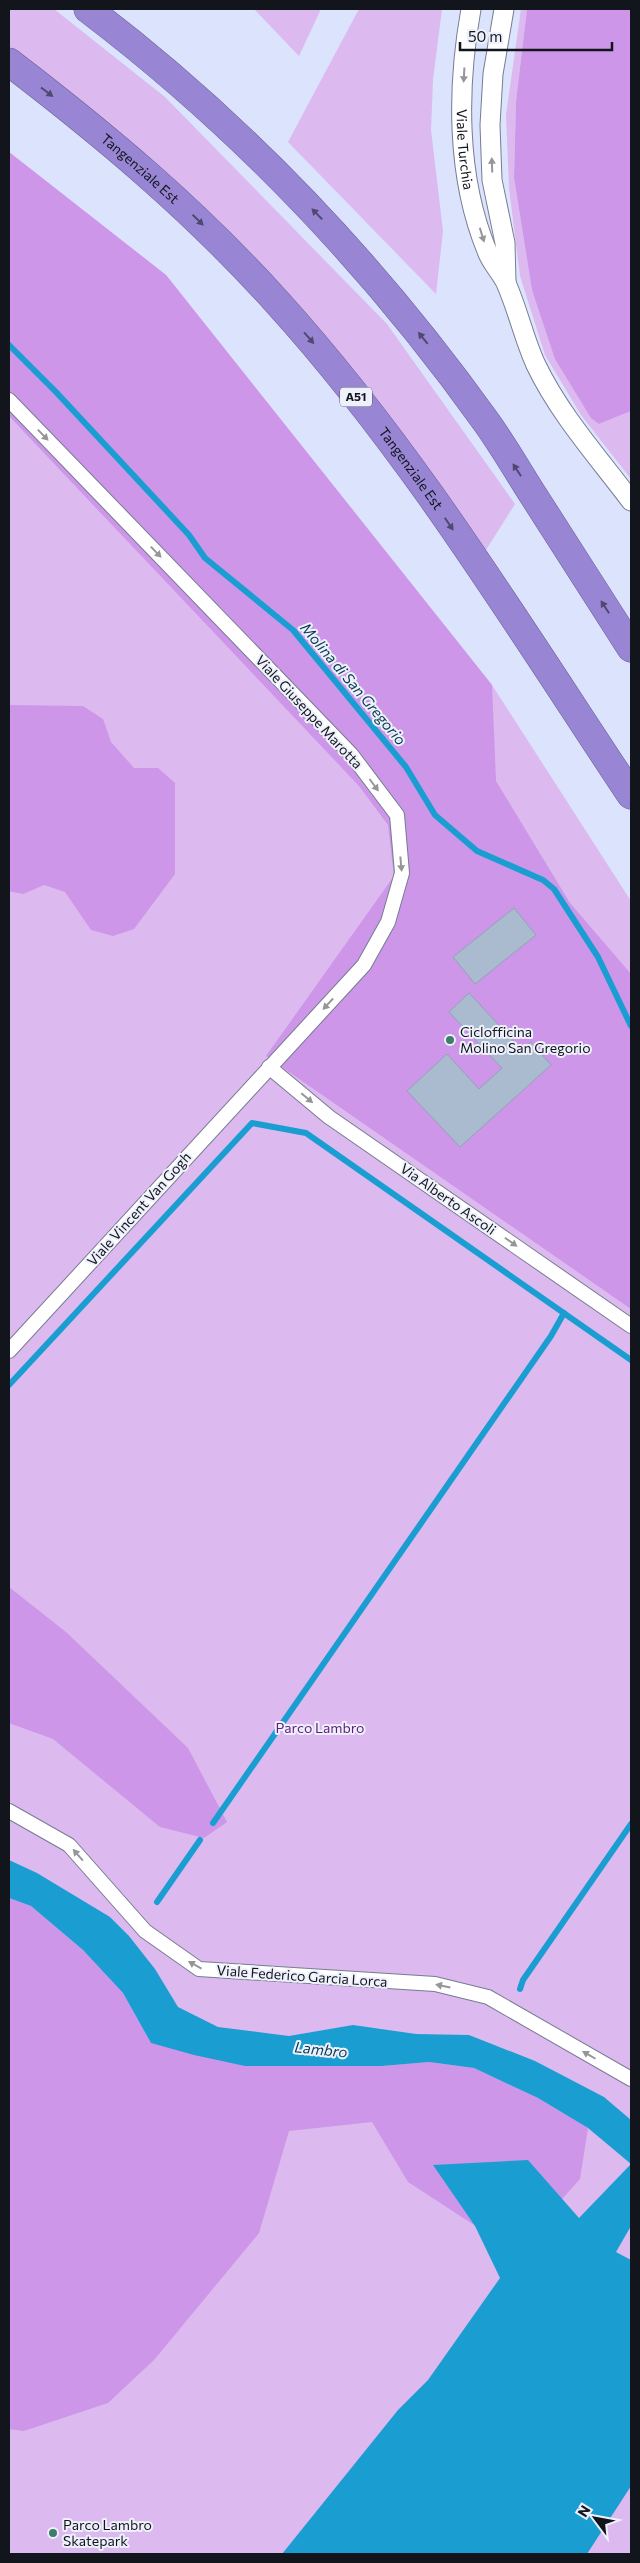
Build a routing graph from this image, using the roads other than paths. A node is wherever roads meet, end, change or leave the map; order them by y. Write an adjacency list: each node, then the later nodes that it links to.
1 (88, 9): 8 (highway, one-way to 1)
2 (470, 9): 5 (street, Viale Turchia, one-way to 5)
3 (504, 9): 5 (street, Viale Turchia, one-way to 3)
4 (9, 62): 9 (highway, Tangenziale Est / A51, one-way to 9)
5 (506, 283): 7 (street, Viale Turchia)
6 (9, 400): 10 (street, Viale Giuseppe Marotta, one-way to 10)
7 (631, 501)
8 (631, 648)
9 (631, 795)
10 (269, 1067): 11 (street, Via Alberto Ascoli, one-way to 11); 12 (street, Viale Vincent Van Gogh)
11 (631, 1326)
12 (9, 1351)
13 (9, 1811): 14 (street, Viale Federico Garcia Lorca, one-way to 13)
14 (631, 2079)

